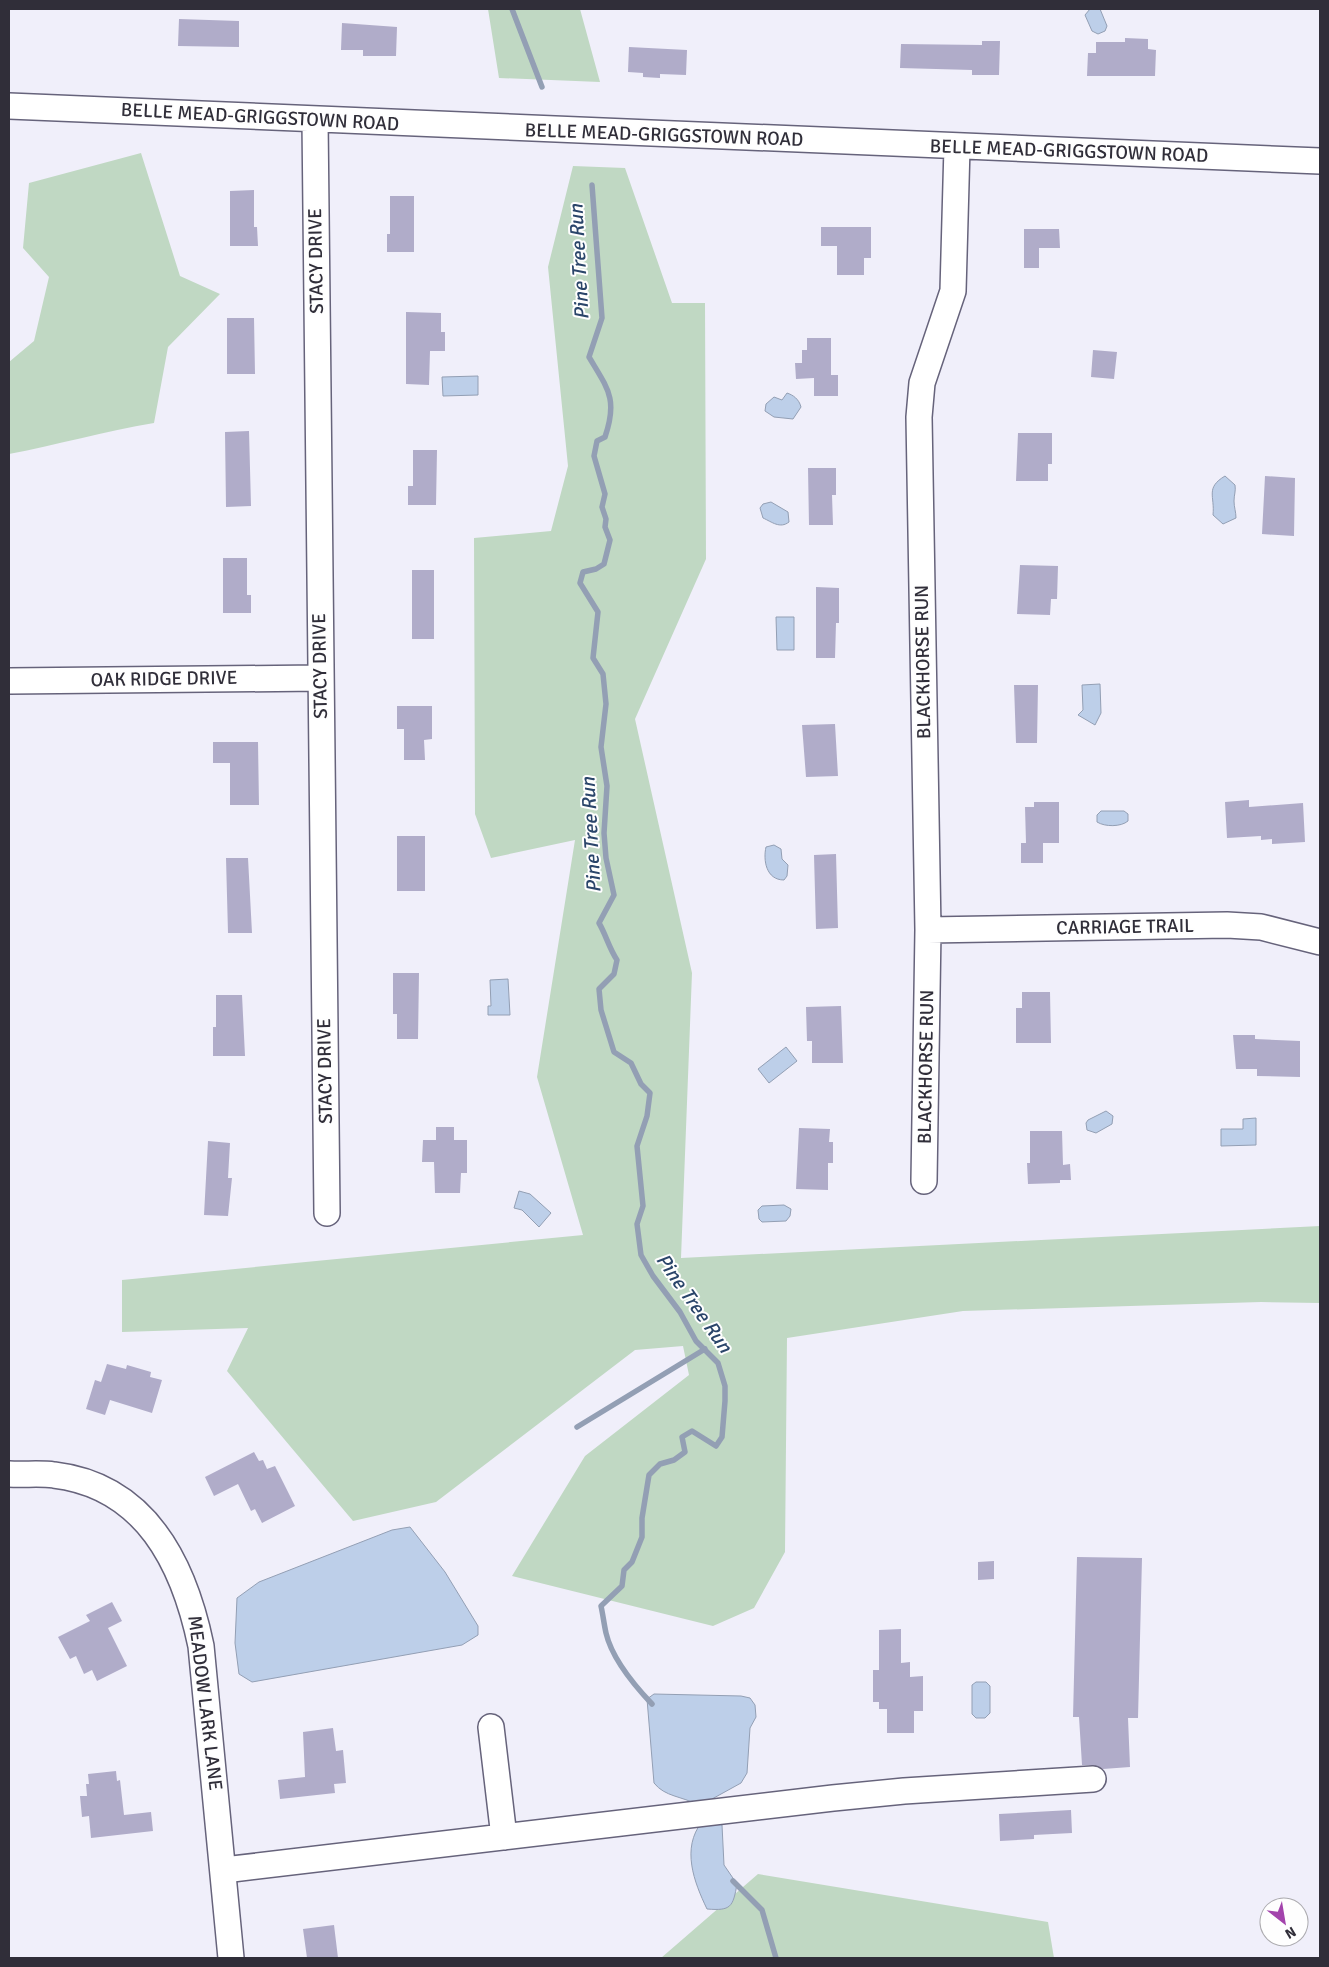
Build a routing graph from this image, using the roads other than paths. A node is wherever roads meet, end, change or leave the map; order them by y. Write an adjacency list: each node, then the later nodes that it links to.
1 (9, 106): 2 (street, BELLE MEAD-GRIGGSTOWN ROAD)
2 (315, 120): 3 (street, BELLE MEAD-GRIGGSTOWN ROAD); 5 (street, STACY DRIVE)
3 (957, 147): 4 (street, BELLE MEAD-GRIGGSTOWN ROAD); 7 (street, BLACKHORSE RUN)
4 (1320, 161)
5 (320, 678): 6 (street, OAK RIDGE DRIVE); 10 (street, STACY DRIVE)
6 (9, 682)
7 (928, 930): 8 (street, CARRIAGE TRAIL); 9 (street, BLACKHORSE RUN)
8 (1320, 942)
9 (924, 1182)
10 (327, 1213)
11 (9, 1474): 15 (street, MEADOW LARK LANE)
12 (491, 1726): 14 (street)
13 (1093, 1779): 14 (street)
14 (504, 1837): 15 (street)
15 (224, 1870): 16 (street, MEADOW LARK LANE)
16 (231, 1958)

